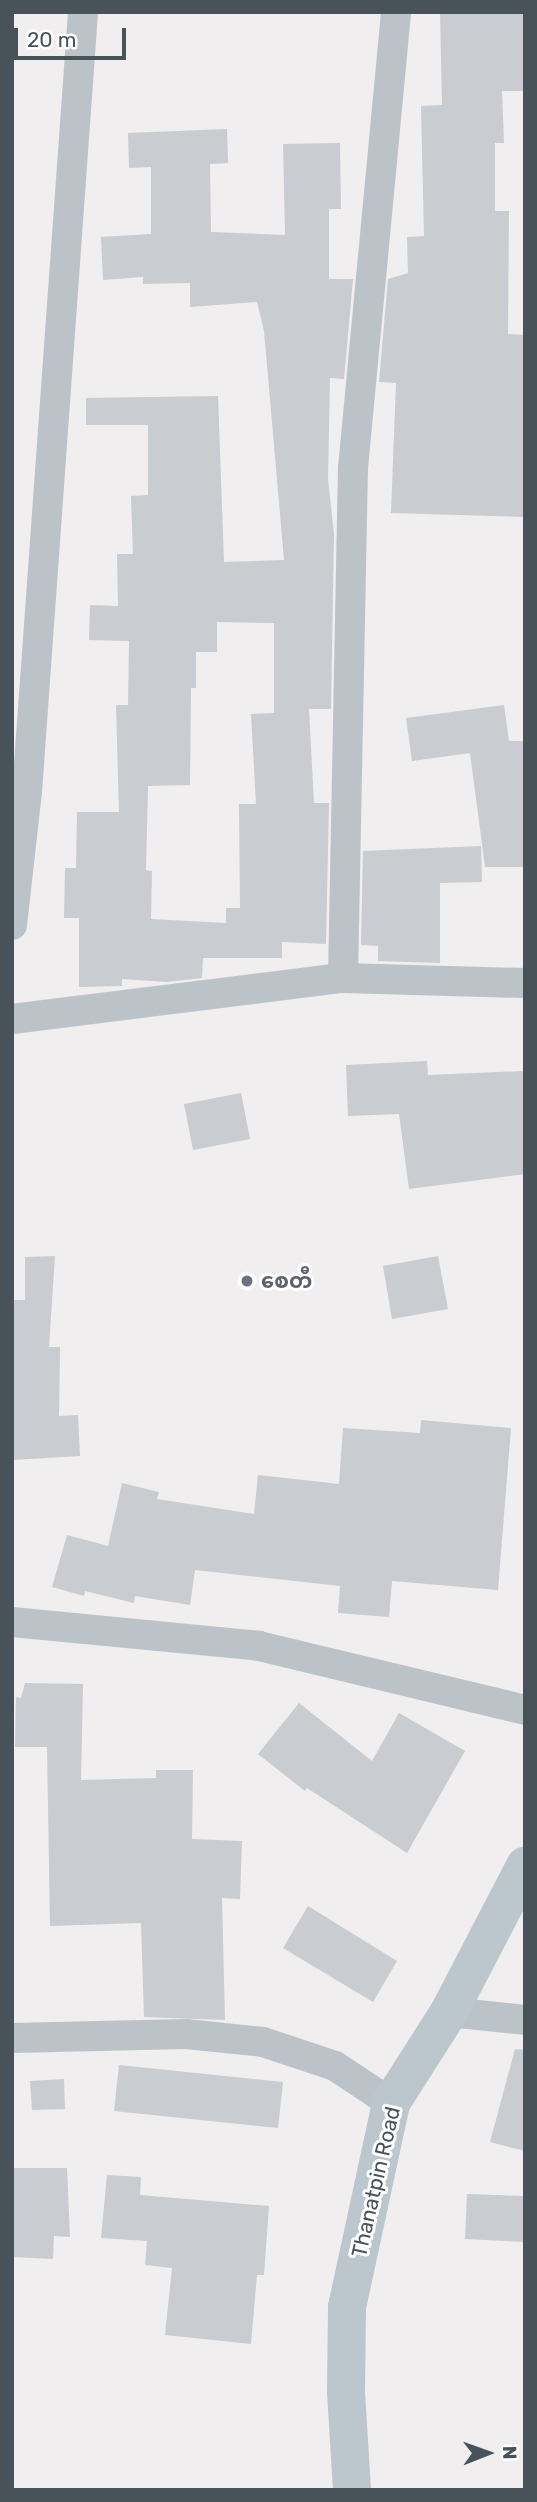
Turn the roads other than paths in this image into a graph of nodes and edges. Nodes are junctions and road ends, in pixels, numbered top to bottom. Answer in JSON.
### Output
{"nodes":[{"id":1,"x":83,"y":12,"type":"edge"},
{"id":2,"x":396,"y":12,"type":"edge"},
{"id":3,"x":12,"y":925,"type":"edge"},
{"id":4,"x":343,"y":978,"type":"junction"},
{"id":5,"x":525,"y":983,"type":"edge"},
{"id":6,"x":12,"y":1019,"type":"edge"},
{"id":7,"x":12,"y":1622,"type":"edge"},
{"id":8,"x":525,"y":1710,"type":"edge"},
{"id":9,"x":525,"y":1866,"type":"edge"},
{"id":10,"x":449,"y":2012,"type":"junction"},
{"id":11,"x":525,"y":2020,"type":"edge"},
{"id":12,"x":12,"y":2038,"type":"edge"},
{"id":13,"x":391,"y":2104,"type":"junction"},
{"id":14,"x":352,"y":2490,"type":"edge"}],
"edges":[{"from":1,"to":3,"type":"street"},
{"from":2,"to":4,"type":"street"},
{"from":4,"to":5,"type":"street"},
{"from":4,"to":6,"type":"street"},
{"from":7,"to":8,"type":"street"},
{"from":9,"to":10,"type":"main road","name":"Thanatpin Road"},
{"from":10,"to":11,"type":"street"},
{"from":10,"to":13,"type":"main road","name":"Thanatpin Road"},
{"from":12,"to":13,"type":"street"},
{"from":13,"to":14,"type":"main road","name":"Thanatpin Road"}]}
